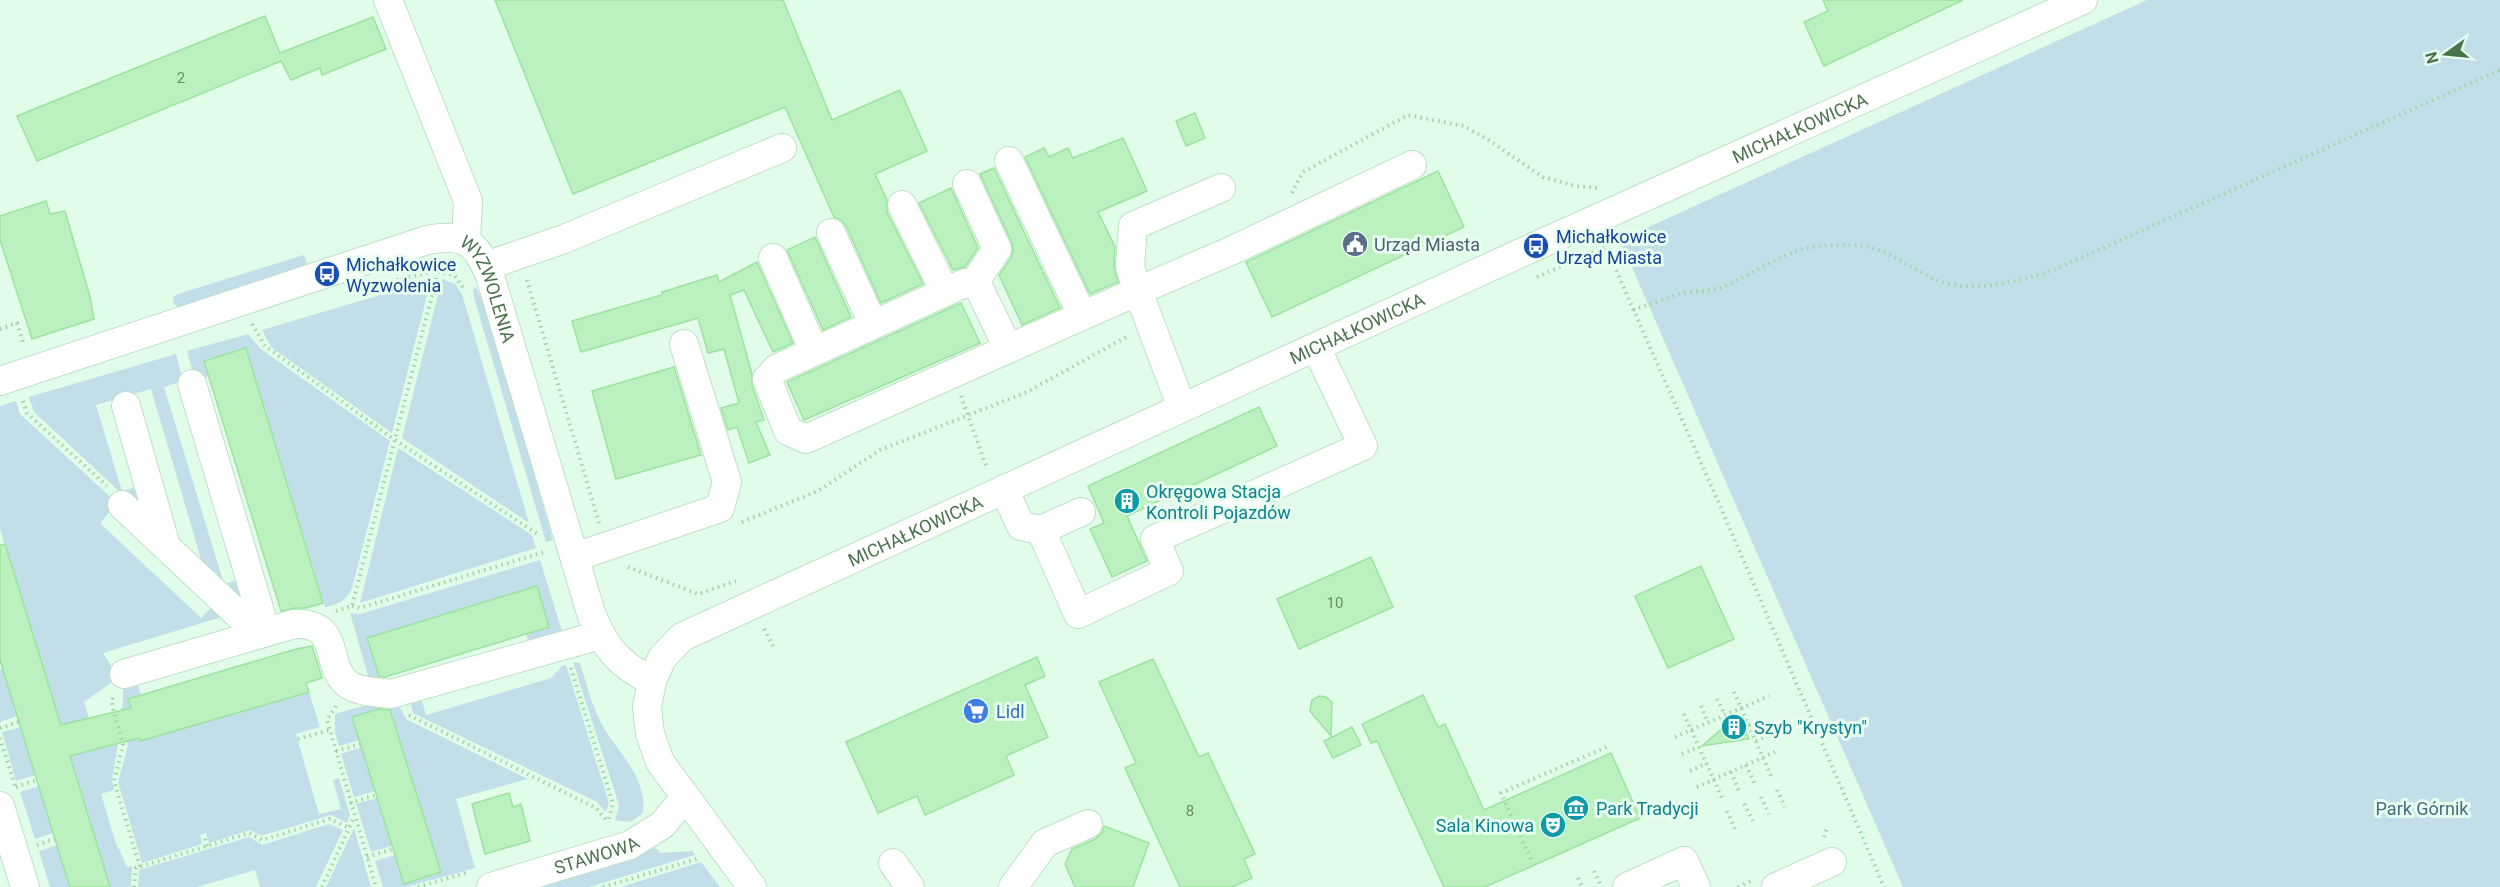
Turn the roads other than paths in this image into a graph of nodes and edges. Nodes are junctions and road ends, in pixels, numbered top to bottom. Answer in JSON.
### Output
{"nodes":[{"id":1,"x":388,"y":0,"type":"edge"},
{"id":2,"x":2082,"y":0,"type":"edge"},
{"id":3,"x":782,"y":148,"type":"dead end"},
{"id":4,"x":1009,"y":161,"type":"dead end"},
{"id":5,"x":1412,"y":165,"type":"dead end"},
{"id":6,"x":967,"y":184,"type":"dead end"},
{"id":7,"x":1221,"y":188,"type":"dead end"},
{"id":8,"x":902,"y":205,"type":"dead end"},
{"id":9,"x":831,"y":234,"type":"dead end"},
{"id":10,"x":465,"y":240,"type":"junction"},
{"id":11,"x":773,"y":258,"type":"dead end"},
{"id":12,"x":486,"y":266,"type":"junction"},
{"id":13,"x":973,"y":285,"type":"junction"},
{"id":14,"x":1138,"y":291,"type":"junction"},
{"id":15,"x":945,"y":292,"type":"junction"},
{"id":16,"x":1082,"y":315,"type":"junction"},
{"id":17,"x":873,"y":324,"type":"junction"},
{"id":18,"x":684,"y":344,"type":"dead end"},
{"id":19,"x":1316,"y":347,"type":"junction"},
{"id":20,"x":1008,"y":348,"type":"junction"},
{"id":21,"x":814,"y":351,"type":"junction"},
{"id":22,"x":192,"y":384,"type":"dead end"},
{"id":23,"x":10,"y":387,"type":"edge"},
{"id":24,"x":126,"y":406,"type":"dead end"},
{"id":25,"x":1182,"y":408,"type":"junction"},
{"id":26,"x":996,"y":479,"type":"junction"},
{"id":27,"x":122,"y":505,"type":"road end"},
{"id":28,"x":1081,"y":512,"type":"dead end"},
{"id":29,"x":1041,"y":530,"type":"junction"},
{"id":30,"x":166,"y":546,"type":"junction"},
{"id":31,"x":579,"y":568,"type":"junction"},
{"id":32,"x":263,"y":633,"type":"junction"},
{"id":33,"x":600,"y":636,"type":"junction"},
{"id":34,"x":124,"y":674,"type":"road end"},
{"id":35,"x":652,"y":681,"type":"junction"},
{"id":36,"x":684,"y":798,"type":"junction"},
{"id":37,"x":4,"y":805,"type":"edge"},
{"id":38,"x":1088,"y":824,"type":"dead end"},
{"id":39,"x":1832,"y":862,"type":"dead end"},
{"id":40,"x":893,"y":863,"type":"dead end"},
{"id":41,"x":25,"y":887,"type":"edge"},
{"id":42,"x":491,"y":887,"type":"edge"},
{"id":43,"x":752,"y":887,"type":"edge"},
{"id":44,"x":910,"y":887,"type":"edge"},
{"id":45,"x":1013,"y":887,"type":"edge"},
{"id":46,"x":1627,"y":887,"type":"edge"},
{"id":47,"x":1696,"y":887,"type":"edge"},
{"id":48,"x":1776,"y":887,"type":"edge"}],
"edges":[{"from":1,"to":10,"type":"street"},
{"from":2,"to":19,"type":"street","name":"MICHAŁKOWICKA"},
{"from":3,"to":12,"type":"street"},
{"from":4,"to":16,"type":"street"},
{"from":5,"to":14,"type":"street"},
{"from":6,"to":13,"type":"street"},
{"from":7,"to":14,"type":"street"},
{"from":8,"to":15,"type":"street"},
{"from":9,"to":17,"type":"street"},
{"from":10,"to":12,"type":"street","name":"WYZWOLENIA"},
{"from":10,"to":23,"type":"street","name":"WYZWOLENIA"},
{"from":11,"to":21,"type":"street"},
{"from":12,"to":31,"type":"street","name":"WYZWOLENIA"},
{"from":13,"to":15,"type":"street"},
{"from":13,"to":20,"type":"street"},
{"from":14,"to":16,"type":"street"},
{"from":14,"to":25,"type":"street"},
{"from":15,"to":17,"type":"street"},
{"from":16,"to":20,"type":"street"},
{"from":17,"to":21,"type":"street"},
{"from":18,"to":31,"type":"street"},
{"from":19,"to":25,"type":"street","name":"MICHAŁKOWICKA"},
{"from":19,"to":29,"type":"street"},
{"from":20,"to":21,"type":"street"},
{"from":22,"to":32,"type":"street"},
{"from":24,"to":30,"type":"street"},
{"from":25,"to":26,"type":"street","name":"MICHAŁKOWICKA"},
{"from":26,"to":29,"type":"street"},
{"from":26,"to":35,"type":"street","name":"MICHAŁKOWICKA"},
{"from":27,"to":30,"type":"street"},
{"from":28,"to":29,"type":"street"},
{"from":30,"to":32,"type":"street"},
{"from":31,"to":33,"type":"street","name":"WYZWOLENIA"},
{"from":32,"to":33,"type":"street"},
{"from":32,"to":34,"type":"street"},
{"from":33,"to":35,"type":"street","name":"WYZWOLENIA"},
{"from":35,"to":36,"type":"street","name":"MICHAŁKOWICKA"},
{"from":36,"to":42,"type":"street","name":"STAWOWA"},
{"from":36,"to":43,"type":"street","name":"MICHAŁKOWICKA"},
{"from":37,"to":41,"type":"street"},
{"from":38,"to":45,"type":"street"},
{"from":39,"to":48,"type":"street"},
{"from":40,"to":44,"type":"street"},
{"from":46,"to":47,"type":"street"}]}
